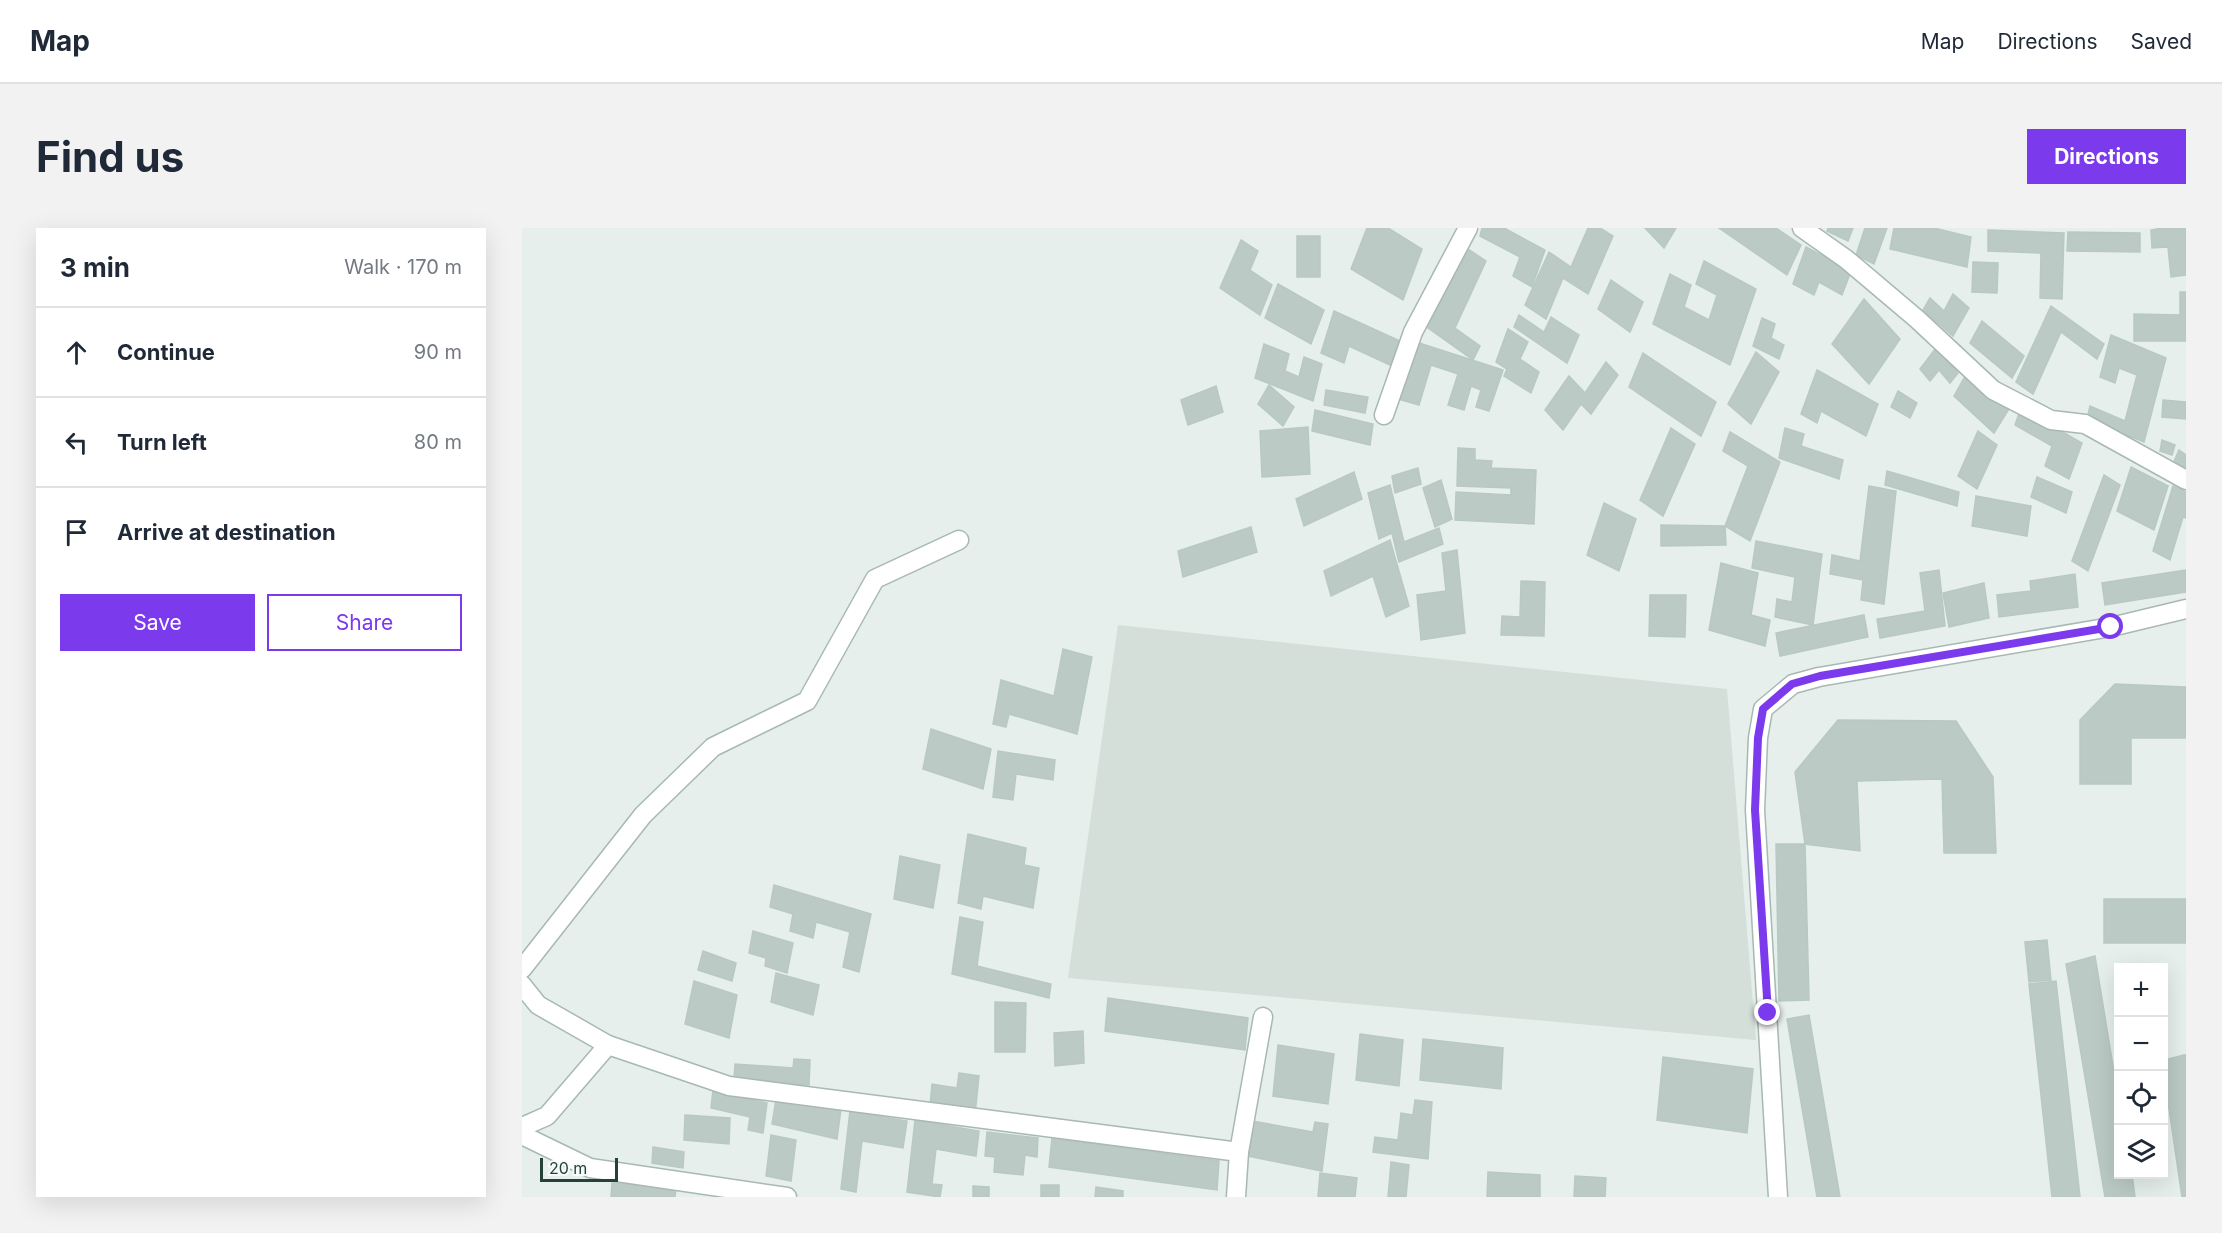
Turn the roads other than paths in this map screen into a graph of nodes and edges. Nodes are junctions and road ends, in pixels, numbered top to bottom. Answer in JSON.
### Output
{"nodes":[{"id":1,"x":1468,"y":228,"type":"edge"},
{"id":2,"x":1802,"y":228,"type":"edge"},
{"id":3,"x":1384,"y":415,"type":"dead end"},
{"id":4,"x":2186,"y":480,"type":"edge"},
{"id":5,"x":959,"y":540,"type":"dead end"},
{"id":6,"x":2186,"y":609,"type":"edge"},
{"id":7,"x":522,"y":969,"type":"edge"},
{"id":8,"x":522,"y":986,"type":"edge"},
{"id":9,"x":1263,"y":1017,"type":"dead end"},
{"id":10,"x":608,"y":1046,"type":"junction"},
{"id":11,"x":522,"y":1127,"type":"edge"},
{"id":12,"x":522,"y":1135,"type":"edge"},
{"id":13,"x":1239,"y":1152,"type":"junction"},
{"id":14,"x":787,"y":1197,"type":"edge"},
{"id":15,"x":1236,"y":1197,"type":"edge"},
{"id":16,"x":1778,"y":1197,"type":"edge"}],
"edges":[{"from":1,"to":3,"type":"street"},
{"from":2,"to":4,"type":"street"},
{"from":5,"to":7,"type":"street"},
{"from":6,"to":16,"type":"street"},
{"from":8,"to":10,"type":"street"},
{"from":9,"to":13,"type":"street"},
{"from":10,"to":11,"type":"street"},
{"from":10,"to":13,"type":"street"},
{"from":12,"to":14,"type":"street"},
{"from":13,"to":15,"type":"street"}]}
